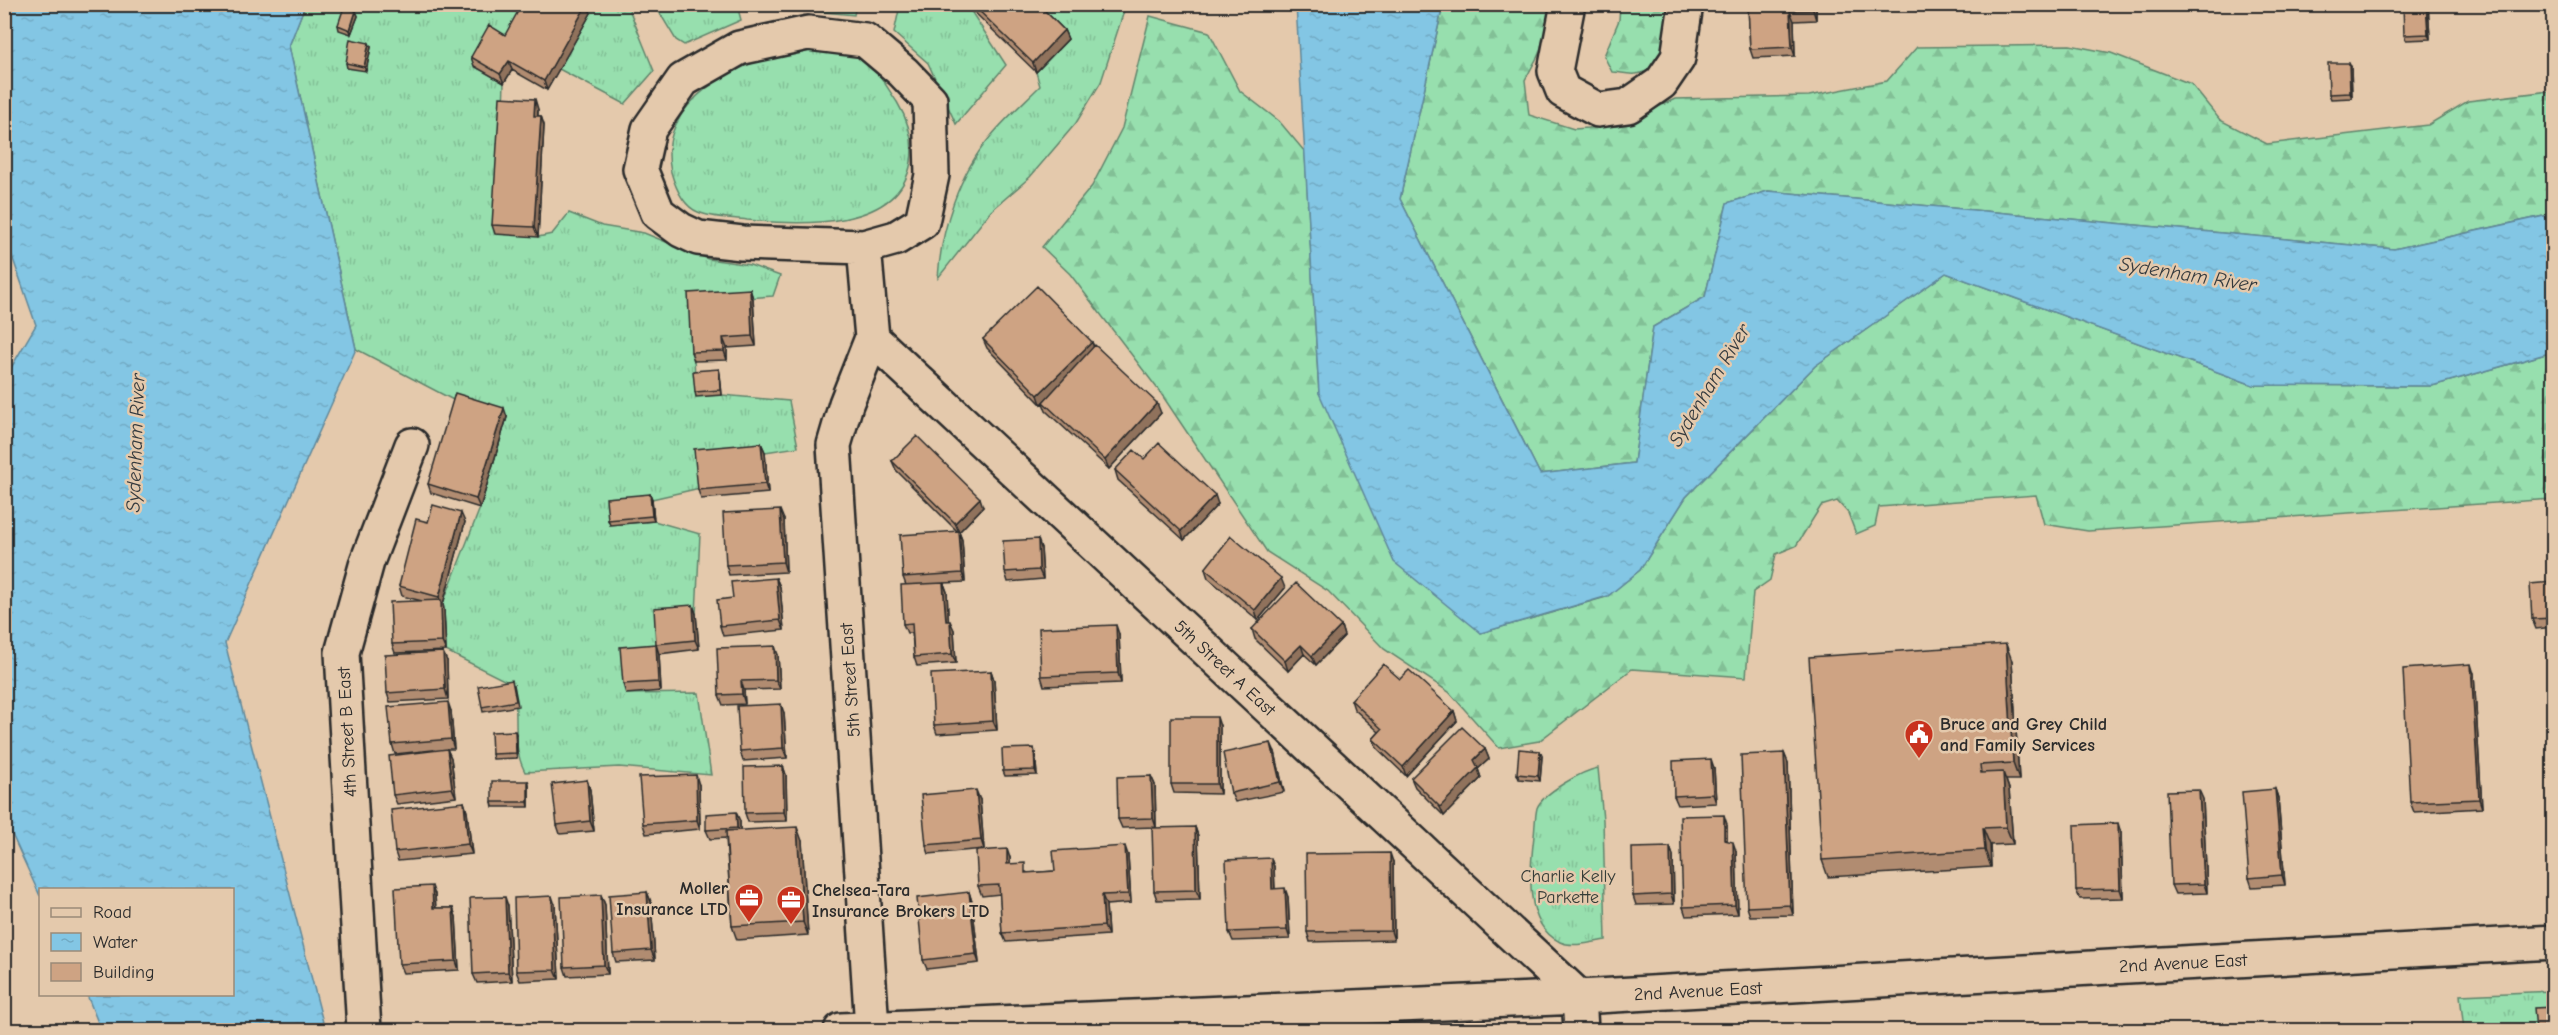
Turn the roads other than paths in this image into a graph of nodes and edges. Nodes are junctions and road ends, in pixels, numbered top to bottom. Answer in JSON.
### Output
{"nodes":[{"id":1,"x":1568,"y":4,"type":"edge"},
{"id":2,"x":1686,"y":4,"type":"edge"},
{"id":3,"x":864,"y":247,"type":"junction"},
{"id":4,"x":872,"y":338,"type":"junction"},
{"id":5,"x":412,"y":445,"type":"dead end"},
{"id":6,"x":2553,"y":942,"type":"edge"},
{"id":7,"x":1579,"y":997,"type":"junction"},
{"id":8,"x":857,"y":1029,"type":"edge"},
{"id":9,"x":364,"y":1030,"type":"edge"},
{"id":10,"x":1581,"y":1030,"type":"edge"}],
"edges":[{"from":1,"to":2,"type":"street"},
{"from":3,"to":3,"type":"street"},
{"from":3,"to":4,"type":"street"},
{"from":4,"to":7,"type":"street","name":"5th Street A East"},
{"from":4,"to":8,"type":"street","name":"5th Street East"},
{"from":5,"to":9,"type":"street","name":"4th Street B East"},
{"from":6,"to":7,"type":"street","name":"2nd Avenue East"},
{"from":7,"to":8,"type":"street","name":"2nd Avenue East"},
{"from":7,"to":10,"type":"street"}]}
